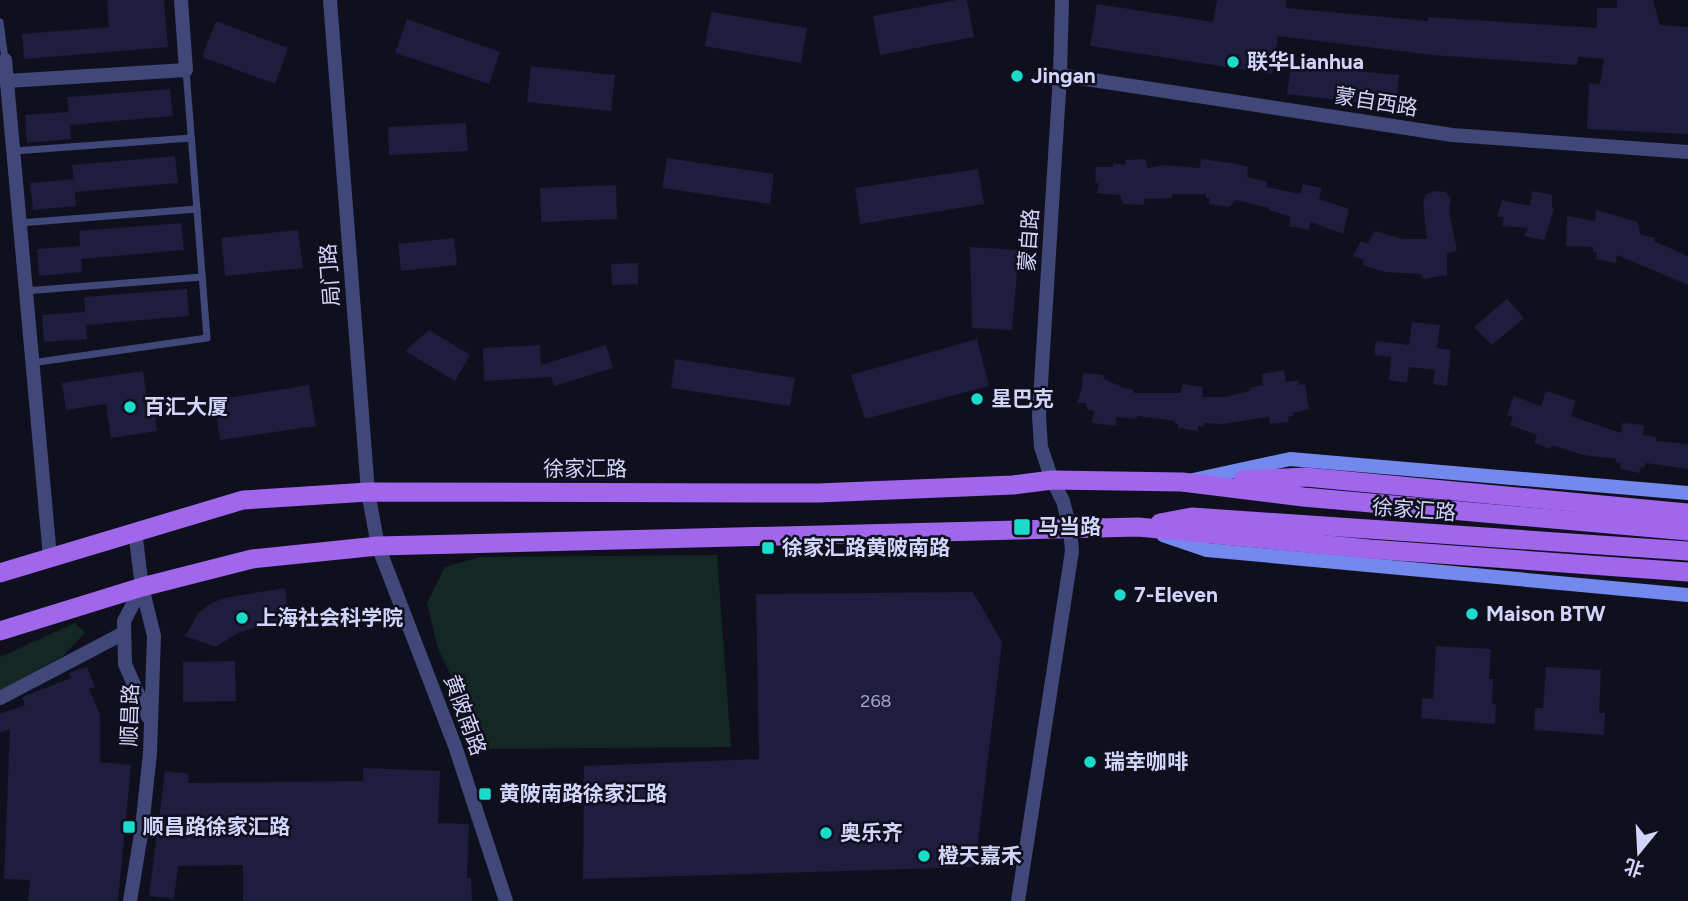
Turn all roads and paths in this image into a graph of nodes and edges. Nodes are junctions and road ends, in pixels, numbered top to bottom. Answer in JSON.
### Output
{"nodes":[{"id":1,"x":181,"y":0,"type":"edge"},
{"id":2,"x":330,"y":0,"type":"edge"},
{"id":3,"x":1062,"y":0,"type":"edge"},
{"id":4,"x":0,"y":22,"type":"edge"},
{"id":5,"x":3,"y":56,"type":"edge"},
{"id":6,"x":186,"y":70,"type":"junction"},
{"id":7,"x":1060,"y":75,"type":"junction"},
{"id":8,"x":6,"y":81,"type":"junction"},
{"id":9,"x":191,"y":138,"type":"junction"},
{"id":10,"x":13,"y":151,"type":"junction"},
{"id":11,"x":1688,"y":152,"type":"edge"},
{"id":12,"x":197,"y":209,"type":"junction"},
{"id":13,"x":19,"y":223,"type":"junction"},
{"id":14,"x":202,"y":277,"type":"junction"},
{"id":15,"x":25,"y":291,"type":"junction"},
{"id":16,"x":31,"y":363,"type":"junction"},
{"id":17,"x":1052,"y":480,"type":"junction"},
{"id":18,"x":1182,"y":482,"type":"junction"},
{"id":19,"x":368,"y":492,"type":"junction"},
{"id":20,"x":1688,"y":493,"type":"edge"},
{"id":21,"x":1688,"y":513,"type":"edge"},
{"id":22,"x":1138,"y":527,"type":"junction"},
{"id":23,"x":1070,"y":529,"type":"junction"},
{"id":24,"x":135,"y":531,"type":"junction"},
{"id":25,"x":1688,"y":531,"type":"edge"},
{"id":26,"x":378,"y":546,"type":"junction"},
{"id":27,"x":1688,"y":551,"type":"edge"},
{"id":28,"x":50,"y":557,"type":"junction"},
{"id":29,"x":1688,"y":572,"type":"edge"},
{"id":30,"x":0,"y":573,"type":"edge"},
{"id":31,"x":142,"y":587,"type":"junction"},
{"id":32,"x":1688,"y":594,"type":"edge"},
{"id":33,"x":0,"y":631,"type":"edge"},
{"id":34,"x":124,"y":633,"type":"junction"},
{"id":35,"x":0,"y":698,"type":"edge"},
{"id":36,"x":151,"y":722,"type":"junction"},
{"id":37,"x":130,"y":901,"type":"edge"},
{"id":38,"x":506,"y":901,"type":"edge"},
{"id":39,"x":1018,"y":901,"type":"edge"}],
"edges":[{"from":1,"to":6,"type":"street"},
{"from":2,"to":19,"type":"street","name":"局门路"},
{"from":3,"to":7,"type":"street","name":"蒙自路"},
{"from":4,"to":5,"type":"lane"},
{"from":5,"to":8,"type":"street"},
{"from":6,"to":8,"type":"street"},
{"from":6,"to":9,"type":"lane"},
{"from":7,"to":11,"type":"street","name":"蒙自西路"},
{"from":7,"to":17,"type":"street","name":"蒙自路"},
{"from":8,"to":10,"type":"street"},
{"from":9,"to":10,"type":"lane"},
{"from":9,"to":12,"type":"lane"},
{"from":10,"to":13,"type":"street"},
{"from":12,"to":13,"type":"lane"},
{"from":12,"to":14,"type":"lane"},
{"from":13,"to":15,"type":"street"},
{"from":14,"to":15,"type":"lane"},
{"from":14,"to":16,"type":"lane"},
{"from":15,"to":16,"type":"street"},
{"from":16,"to":28,"type":"street"},
{"from":17,"to":18,"type":"main road","name":"徐家汇路"},
{"from":17,"to":19,"type":"main road","name":"徐家汇路"},
{"from":17,"to":23,"type":"street"},
{"from":18,"to":20,"type":"main road","name":"徐家汇路"},
{"from":18,"to":21,"type":"main road"},
{"from":18,"to":25,"type":"main road","name":"徐家汇路"},
{"from":19,"to":24,"type":"main road","name":"徐家汇路"},
{"from":19,"to":26,"type":"street","name":"局门路"},
{"from":22,"to":23,"type":"main road","name":"徐家汇路"},
{"from":22,"to":27,"type":"main road","name":"徐家汇路"},
{"from":22,"to":29,"type":"main road","name":"徐家汇路"},
{"from":22,"to":32,"type":"main road"},
{"from":23,"to":26,"type":"main road","name":"徐家汇路"},
{"from":23,"to":39,"type":"street"},
{"from":24,"to":28,"type":"main road","name":"徐家汇路"},
{"from":24,"to":31,"type":"street","name":"顺昌路"},
{"from":26,"to":31,"type":"main road","name":"徐家汇路"},
{"from":26,"to":38,"type":"street","name":"黄陂南路"},
{"from":28,"to":30,"type":"main road","name":"徐家汇路"},
{"from":31,"to":33,"type":"main road","name":"徐家汇路"},
{"from":31,"to":34,"type":"street"},
{"from":31,"to":36,"type":"street","name":"顺昌路"},
{"from":34,"to":35,"type":"street"},
{"from":34,"to":36,"type":"street"},
{"from":36,"to":37,"type":"street","name":"顺昌路"}]}
